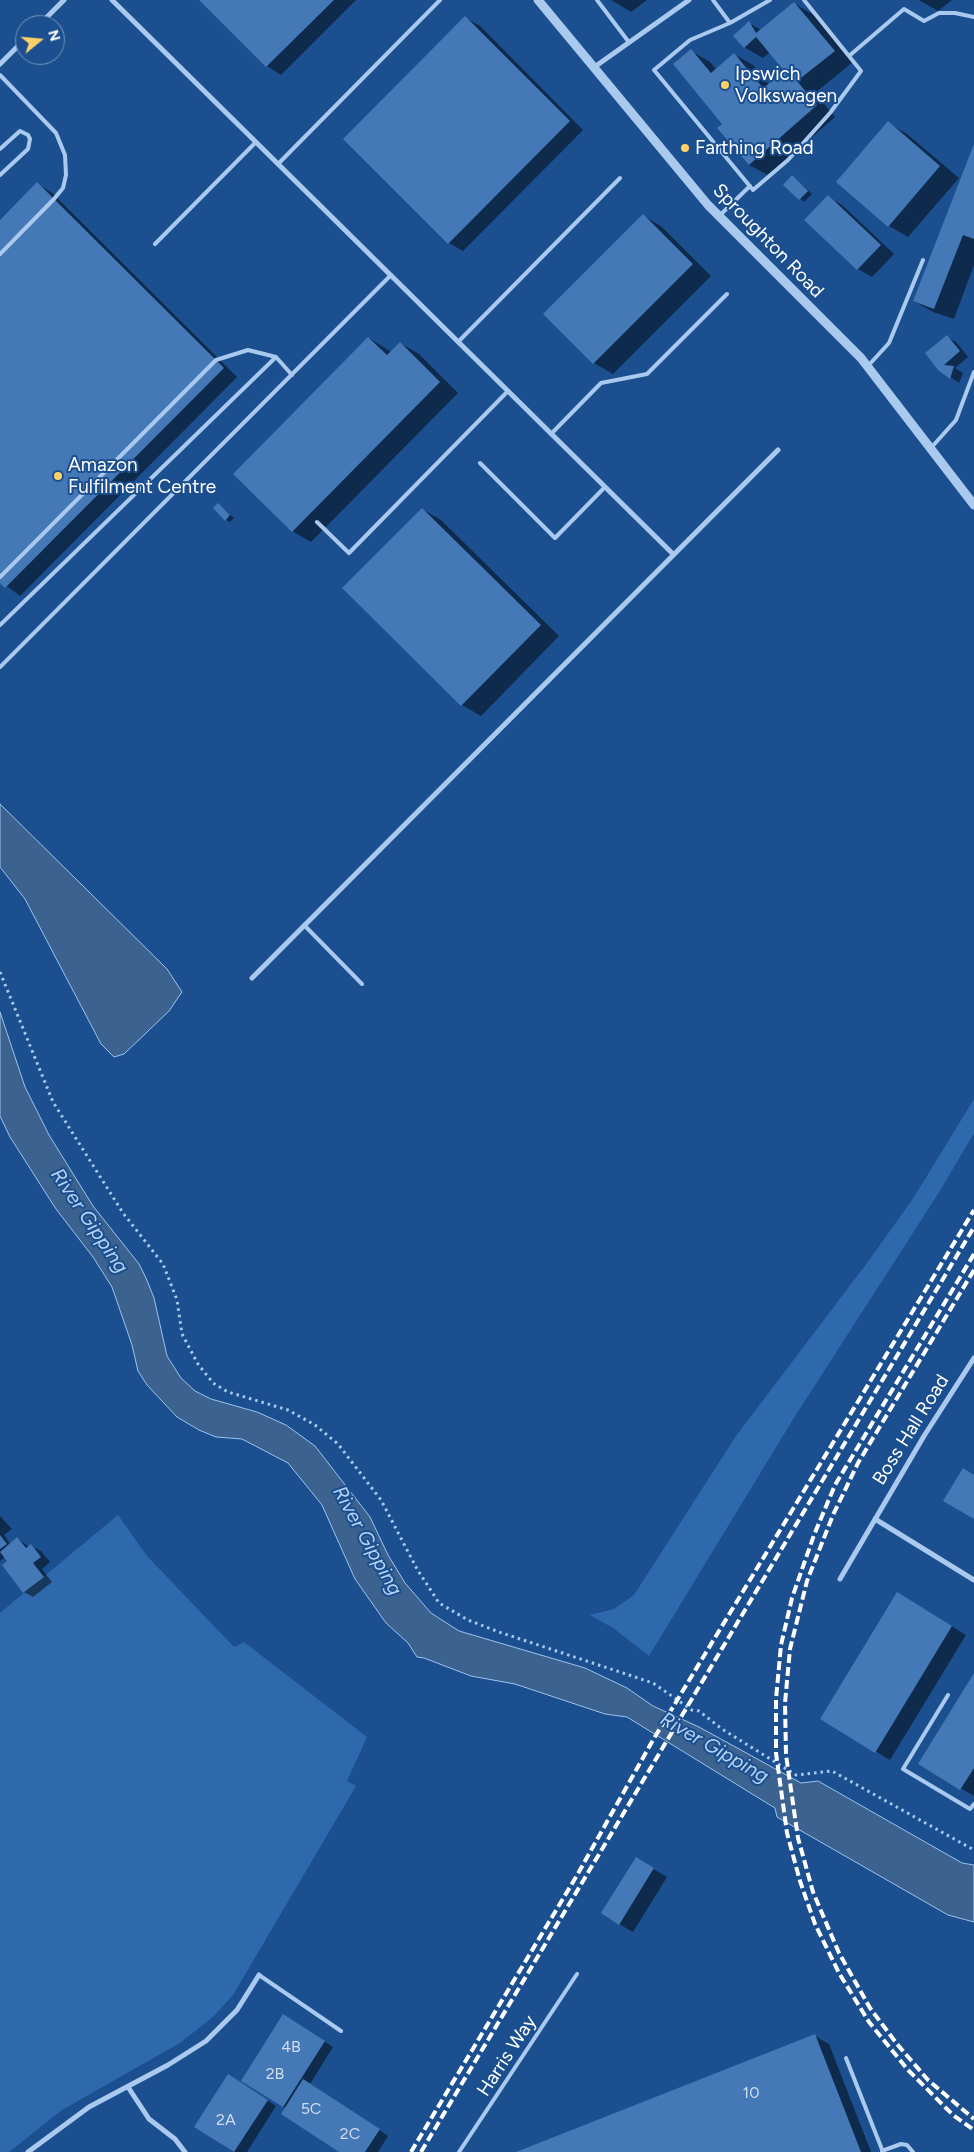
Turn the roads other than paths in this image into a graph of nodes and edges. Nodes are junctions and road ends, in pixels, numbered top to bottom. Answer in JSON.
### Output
{"nodes":[{"id":1,"x":64,"y":0,"type":"edge"},
{"id":2,"x":112,"y":0,"type":"edge"},
{"id":3,"x":440,"y":0,"type":"edge"},
{"id":4,"x":538,"y":0,"type":"edge"},
{"id":5,"x":598,"y":0,"type":"edge"},
{"id":6,"x":689,"y":0,"type":"edge"},
{"id":7,"x":713,"y":0,"type":"edge"},
{"id":8,"x":770,"y":0,"type":"edge"},
{"id":9,"x":804,"y":0,"type":"edge"},
{"id":10,"x":49,"y":15,"type":"edge"},
{"id":11,"x":974,"y":17,"type":"edge"},
{"id":12,"x":730,"y":24,"type":"junction"},
{"id":13,"x":628,"y":41,"type":"junction"},
{"id":14,"x":15,"y":49,"type":"edge"},
{"id":15,"x":849,"y":56,"type":"junction"},
{"id":16,"x":0,"y":64,"type":"edge"},
{"id":17,"x":593,"y":69,"type":"junction"},
{"id":18,"x":0,"y":75,"type":"edge"},
{"id":19,"x":256,"y":142,"type":"junction"},
{"id":20,"x":0,"y":149,"type":"edge"},
{"id":21,"x":278,"y":164,"type":"junction"},
{"id":22,"x":0,"y":175,"type":"edge"},
{"id":23,"x":620,"y":178,"type":"dead end"},
{"id":24,"x":750,"y":186,"type":"junction"},
{"id":25,"x":719,"y":216,"type":"junction"},
{"id":26,"x":155,"y":244,"type":"dead end"},
{"id":27,"x":0,"y":254,"type":"edge"},
{"id":28,"x":923,"y":260,"type":"dead end"},
{"id":29,"x":391,"y":276,"type":"junction"},
{"id":30,"x":727,"y":294,"type":"dead end"},
{"id":31,"x":458,"y":342,"type":"junction"},
{"id":32,"x":276,"y":357,"type":"junction"},
{"id":33,"x":867,"y":366,"type":"junction"},
{"id":34,"x":974,"y":372,"type":"edge"},
{"id":35,"x":292,"y":375,"type":"junction"},
{"id":36,"x":508,"y":391,"type":"junction"},
{"id":37,"x":551,"y":434,"type":"junction"},
{"id":38,"x":930,"y":449,"type":"junction"},
{"id":39,"x":778,"y":450,"type":"dead end"},
{"id":40,"x":480,"y":463,"type":"dead end"},
{"id":41,"x":605,"y":487,"type":"junction"},
{"id":42,"x":974,"y":505,"type":"edge"},
{"id":43,"x":317,"y":522,"type":"dead end"},
{"id":44,"x":673,"y":554,"type":"junction"},
{"id":45,"x":0,"y":577,"type":"edge"},
{"id":46,"x":0,"y":625,"type":"edge"},
{"id":47,"x":0,"y":667,"type":"edge"},
{"id":48,"x":304,"y":925,"type":"junction"},
{"id":49,"x":252,"y":978,"type":"dead end"},
{"id":50,"x":362,"y":984,"type":"dead end"},
{"id":51,"x":974,"y":1358,"type":"edge"},
{"id":52,"x":875,"y":1519,"type":"junction"},
{"id":53,"x":840,"y":1579,"type":"dead end"},
{"id":54,"x":974,"y":1580,"type":"edge"},
{"id":55,"x":948,"y":1695,"type":"dead end"},
{"id":56,"x":974,"y":1804,"type":"edge"},
{"id":57,"x":577,"y":1974,"type":"dead end"},
{"id":58,"x":259,"y":1975,"type":"joint"},
{"id":59,"x":341,"y":2031,"type":"dead end"},
{"id":60,"x":846,"y":2058,"type":"dead end"},
{"id":61,"x":128,"y":2087,"type":"junction"},
{"id":62,"x":883,"y":2151,"type":"edge"},
{"id":63,"x":28,"y":2152,"type":"edge"},
{"id":64,"x":185,"y":2152,"type":"edge"},
{"id":65,"x":460,"y":2152,"type":"edge"},
{"id":66,"x":913,"y":2152,"type":"edge"}],
"edges":[{"from":1,"to":10,"type":"street"},
{"from":2,"to":19,"type":"street"},
{"from":3,"to":21,"type":"lane"},
{"from":4,"to":17,"type":"street","name":"Sproughton Road"},
{"from":5,"to":13,"type":"lane"},
{"from":6,"to":13,"type":"street"},
{"from":7,"to":12,"type":"lane"},
{"from":8,"to":12,"type":"lane"},
{"from":9,"to":15,"type":"lane"},
{"from":11,"to":15,"type":"lane"},
{"from":12,"to":24,"type":"lane"},
{"from":13,"to":17,"type":"street"},
{"from":14,"to":16,"type":"street"},
{"from":15,"to":24,"type":"lane"},
{"from":17,"to":25,"type":"street","name":"Sproughton Road"},
{"from":18,"to":27,"type":"lane"},
{"from":19,"to":21,"type":"street"},
{"from":19,"to":26,"type":"lane"},
{"from":20,"to":22,"type":"lane"},
{"from":21,"to":29,"type":"street"},
{"from":23,"to":31,"type":"lane"},
{"from":24,"to":25,"type":"lane"},
{"from":25,"to":33,"type":"street","name":"Sproughton Road"},
{"from":28,"to":33,"type":"lane"},
{"from":29,"to":31,"type":"street"},
{"from":29,"to":35,"type":"lane"},
{"from":30,"to":37,"type":"lane"},
{"from":31,"to":36,"type":"street"},
{"from":32,"to":35,"type":"lane"},
{"from":32,"to":45,"type":"lane"},
{"from":32,"to":46,"type":"lane"},
{"from":33,"to":38,"type":"street","name":"Sproughton Road"},
{"from":34,"to":38,"type":"lane"},
{"from":35,"to":47,"type":"lane"},
{"from":36,"to":37,"type":"street"},
{"from":36,"to":43,"type":"lane"},
{"from":37,"to":41,"type":"street"},
{"from":38,"to":42,"type":"street","name":"Sproughton Road"},
{"from":39,"to":44,"type":"street"},
{"from":40,"to":41,"type":"lane"},
{"from":41,"to":44,"type":"street"},
{"from":44,"to":48,"type":"street"},
{"from":48,"to":49,"type":"street"},
{"from":48,"to":50,"type":"lane"},
{"from":51,"to":52,"type":"street","name":"Boss Hall Road"},
{"from":52,"to":53,"type":"street","name":"Boss Hall Road"},
{"from":52,"to":54,"type":"street"},
{"from":55,"to":56,"type":"lane"},
{"from":57,"to":65,"type":"lane","name":"Harris Way"},
{"from":58,"to":59,"type":"lane"},
{"from":58,"to":61,"type":"street"},
{"from":60,"to":62,"type":"lane"},
{"from":61,"to":63,"type":"street"},
{"from":61,"to":64,"type":"street"},
{"from":62,"to":66,"type":"lane"}]}
